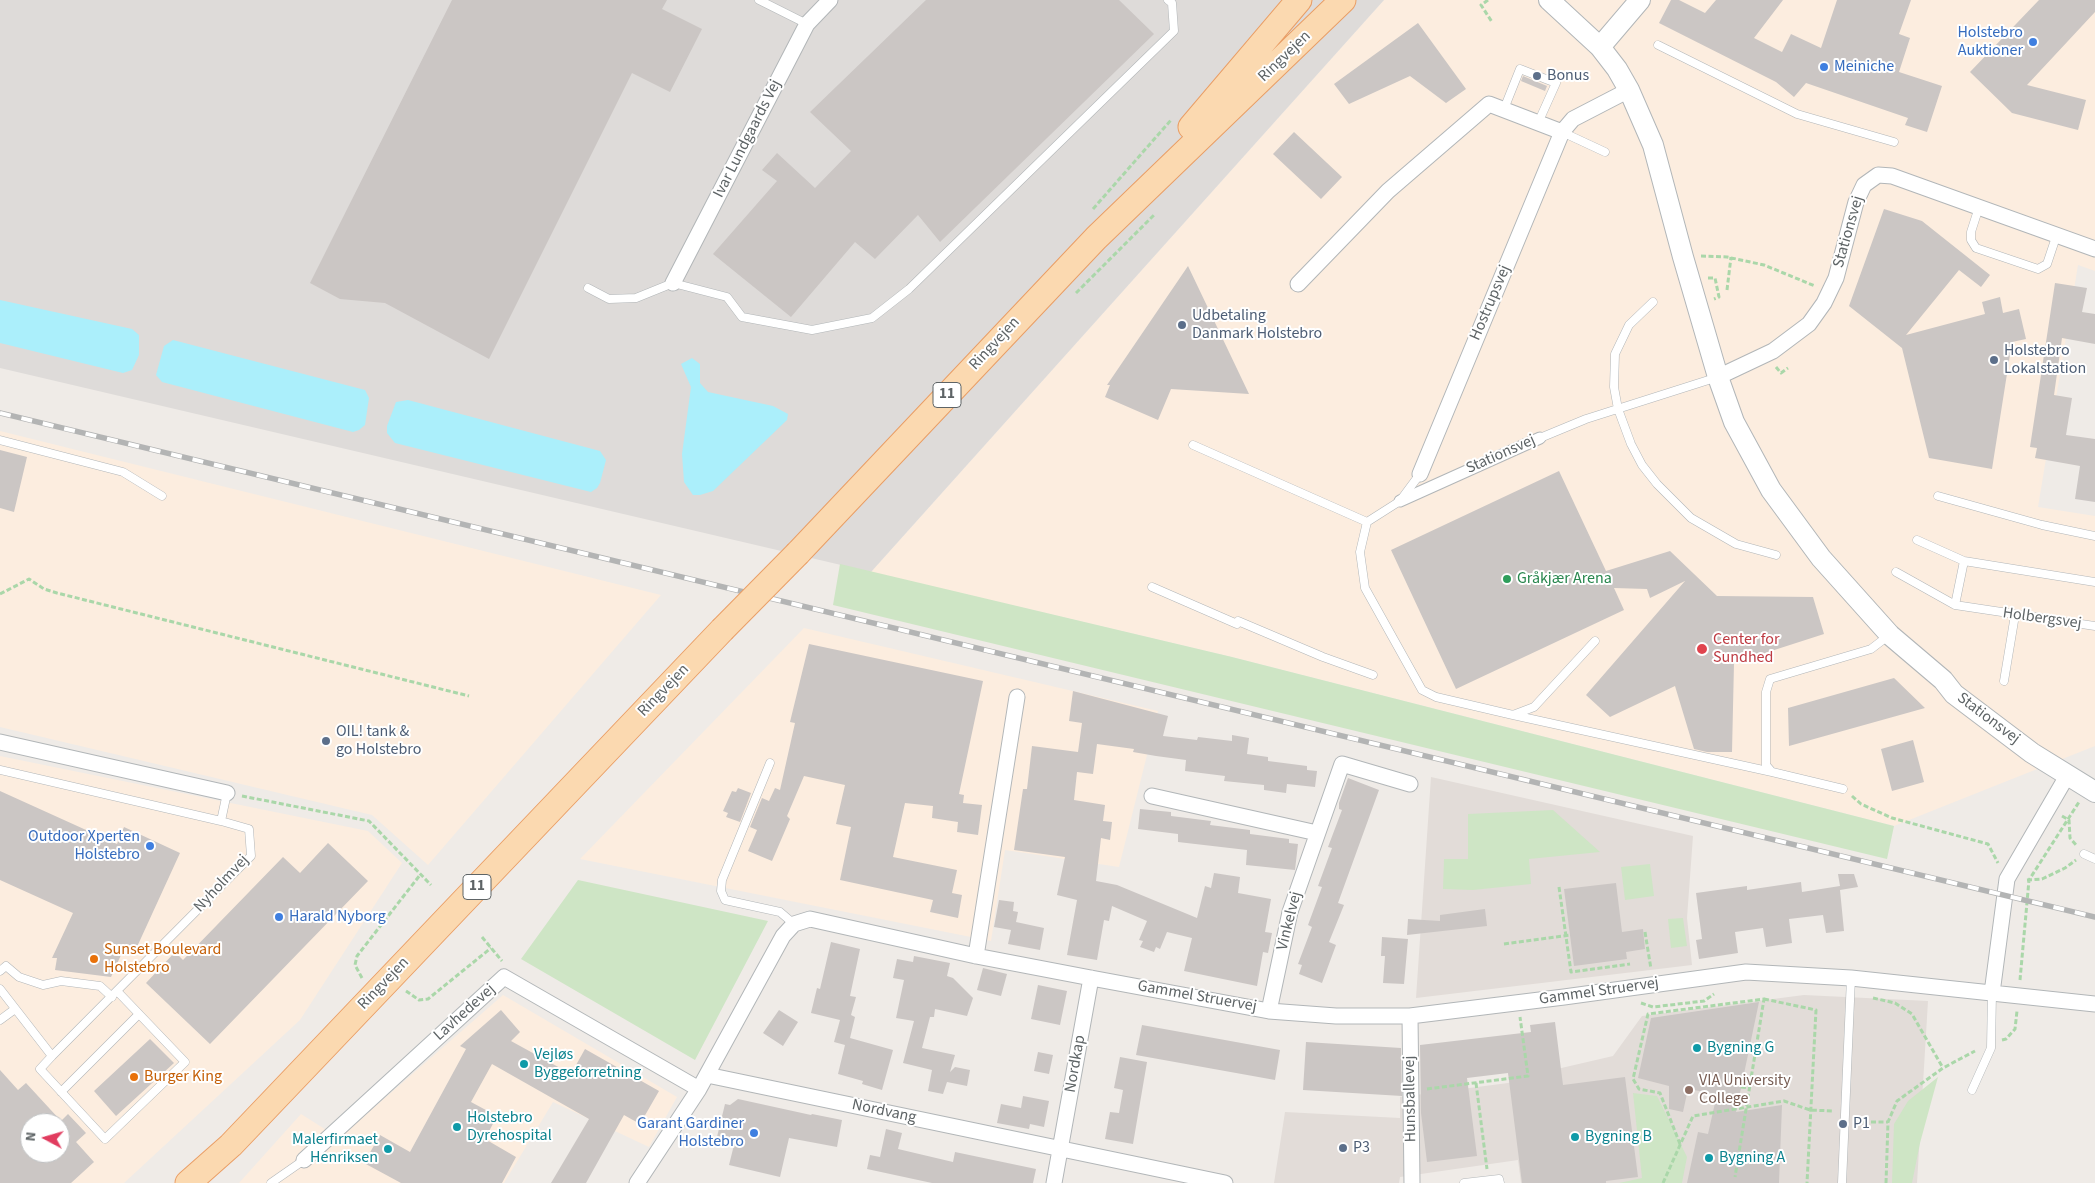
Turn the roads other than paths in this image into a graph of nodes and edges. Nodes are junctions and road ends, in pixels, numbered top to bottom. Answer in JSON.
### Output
{"nodes":[{"id":1,"x":759,"y":0,"type":"edge"},
{"id":2,"x":830,"y":0,"type":"edge"},
{"id":3,"x":1168,"y":0,"type":"edge"},
{"id":4,"x":1300,"y":0,"type":"edge"},
{"id":5,"x":1344,"y":0,"type":"edge"},
{"id":6,"x":1549,"y":0,"type":"edge"},
{"id":7,"x":1640,"y":0,"type":"edge"},
{"id":8,"x":807,"y":24,"type":"junction"},
{"id":9,"x":1658,"y":45,"type":"dead end"},
{"id":10,"x":1600,"y":47,"type":"junction"},
{"id":11,"x":1629,"y":90,"type":"junction"},
{"id":12,"x":1504,"y":110,"type":"junction"},
{"id":13,"x":1538,"y":123,"type":"junction"},
{"id":14,"x":1562,"y":132,"type":"junction"},
{"id":15,"x":1894,"y":142,"type":"dead end"},
{"id":16,"x":1605,"y":152,"type":"dead end"},
{"id":17,"x":1979,"y":207,"type":"junction"},
{"id":18,"x":2057,"y":234,"type":"junction"},
{"id":19,"x":1096,"y":238,"type":"junction"},
{"id":20,"x":2095,"y":248,"type":"edge"},
{"id":21,"x":674,"y":283,"type":"junction"},
{"id":22,"x":1298,"y":284,"type":"dead end"},
{"id":23,"x":588,"y":288,"type":"dead end"},
{"id":24,"x":1654,"y":302,"type":"dead end"},
{"id":25,"x":1718,"y":377,"type":"junction"},
{"id":26,"x":1618,"y":409,"type":"junction"},
{"id":27,"x":1540,"y":438,"type":"joint"},
{"id":28,"x":0,"y":440,"type":"edge"},
{"id":29,"x":1193,"y":445,"type":"dead end"},
{"id":30,"x":1420,"y":474,"type":"joint"},
{"id":31,"x":162,"y":496,"type":"dead end"},
{"id":32,"x":1938,"y":496,"type":"dead end"},
{"id":33,"x":1400,"y":501,"type":"junction"},
{"id":34,"x":1367,"y":522,"type":"junction"},
{"id":35,"x":2095,"y":536,"type":"edge"},
{"id":36,"x":1917,"y":540,"type":"dead end"},
{"id":37,"x":1776,"y":555,"type":"dead end"},
{"id":38,"x":1964,"y":561,"type":"junction"},
{"id":39,"x":1896,"y":572,"type":"dead end"},
{"id":40,"x":2095,"y":582,"type":"edge"},
{"id":41,"x":1152,"y":587,"type":"dead end"},
{"id":42,"x":1955,"y":605,"type":"junction"},
{"id":43,"x":2015,"y":615,"type":"junction"},
{"id":44,"x":2095,"y":626,"type":"edge"},
{"id":45,"x":1890,"y":635,"type":"junction"},
{"id":46,"x":1595,"y":640,"type":"dead end"},
{"id":47,"x":1373,"y":675,"type":"dead end"},
{"id":48,"x":2004,"y":681,"type":"dead end"},
{"id":49,"x":1017,"y":697,"type":"dead end"},
{"id":50,"x":1514,"y":715,"type":"junction"},
{"id":51,"x":0,"y":742,"type":"edge"},
{"id":52,"x":770,"y":763,"type":"dead end"},
{"id":53,"x":0,"y":770,"type":"edge"},
{"id":54,"x":1772,"y":772,"type":"junction"},
{"id":55,"x":2067,"y":776,"type":"junction"},
{"id":56,"x":1410,"y":784,"type":"dead end"},
{"id":57,"x":1843,"y":789,"type":"road end"},
{"id":58,"x":2095,"y":792,"type":"edge"},
{"id":59,"x":226,"y":793,"type":"joint"},
{"id":60,"x":1152,"y":796,"type":"dead end"},
{"id":61,"x":221,"y":821,"type":"junction"},
{"id":62,"x":1317,"y":833,"type":"junction"},
{"id":63,"x":2084,"y":854,"type":"road end"},
{"id":64,"x":2095,"y":859,"type":"edge"},
{"id":65,"x":794,"y":924,"type":"junction"},
{"id":66,"x":976,"y":956,"type":"junction"},
{"id":67,"x":0,"y":971,"type":"edge"},
{"id":68,"x":1091,"y":978,"type":"junction"},
{"id":69,"x":1851,"y":978,"type":"junction"},
{"id":70,"x":0,"y":989,"type":"edge"},
{"id":71,"x":1992,"y":993,"type":"junction"},
{"id":72,"x":114,"y":994,"type":"junction"},
{"id":73,"x":2095,"y":1004,"type":"edge"},
{"id":74,"x":15,"y":1010,"type":"junction"},
{"id":75,"x":1270,"y":1010,"type":"junction"},
{"id":76,"x":139,"y":1014,"type":"junction"},
{"id":77,"x":1410,"y":1016,"type":"junction"},
{"id":78,"x":0,"y":1020,"type":"edge"},
{"id":79,"x":52,"y":1056,"type":"junction"},
{"id":80,"x":707,"y":1075,"type":"junction"},
{"id":81,"x":699,"y":1089,"type":"junction"},
{"id":82,"x":1972,"y":1090,"type":"dead end"},
{"id":83,"x":61,"y":1092,"type":"junction"},
{"id":84,"x":231,"y":1145,"type":"junction"},
{"id":85,"x":1060,"y":1149,"type":"junction"},
{"id":86,"x":304,"y":1160,"type":"joint"},
{"id":87,"x":188,"y":1183,"type":"edge"},
{"id":88,"x":203,"y":1183,"type":"edge"},
{"id":89,"x":270,"y":1183,"type":"edge"},
{"id":90,"x":637,"y":1183,"type":"edge"},
{"id":91,"x":1054,"y":1183,"type":"edge"},
{"id":92,"x":1225,"y":1183,"type":"edge"},
{"id":93,"x":1412,"y":1183,"type":"edge"},
{"id":94,"x":1464,"y":1183,"type":"edge"},
{"id":95,"x":1500,"y":1183,"type":"edge"},
{"id":96,"x":1842,"y":1183,"type":"edge"}],
"edges":[{"from":1,"to":8,"type":"lane"},
{"from":2,"to":8,"type":"street","name":"Ivar Lundgaards Vej"},
{"from":3,"to":21,"type":"lane"},
{"from":4,"to":19,"type":"main road","name":"Ringvejen","number":"11"},
{"from":5,"to":19,"type":"main road","name":"Ringvejen","number":"11"},
{"from":6,"to":10,"type":"street","name":"Stationsvej"},
{"from":7,"to":10,"type":"street"},
{"from":8,"to":21,"type":"street","name":"Ivar Lundgaards Vej"},
{"from":9,"to":15,"type":"lane"},
{"from":10,"to":11,"type":"street","name":"Stationsvej"},
{"from":11,"to":14,"type":"street","name":"Hostrupsvej"},
{"from":11,"to":25,"type":"street","name":"Stationsvej"},
{"from":12,"to":13,"type":"street"},
{"from":12,"to":13,"type":"lane"},
{"from":12,"to":22,"type":"street"},
{"from":13,"to":14,"type":"street"},
{"from":14,"to":16,"type":"lane"},
{"from":14,"to":30,"type":"street","name":"Hostrupsvej"},
{"from":17,"to":18,"type":"street","name":"Stationsvej"},
{"from":17,"to":18,"type":"lane"},
{"from":17,"to":25,"type":"street","name":"Stationsvej"},
{"from":18,"to":20,"type":"street","name":"Stationsvej"},
{"from":19,"to":84,"type":"main road","name":"Ringvejen","number":"11","bridge":true},
{"from":21,"to":23,"type":"lane"},
{"from":24,"to":26,"type":"lane"},
{"from":25,"to":26,"type":"lane","name":"Stationsvej"},
{"from":25,"to":45,"type":"street","name":"Stationsvej"},
{"from":26,"to":27,"type":"lane","name":"Stationsvej"},
{"from":26,"to":37,"type":"lane"},
{"from":27,"to":33,"type":"street","name":"Stationsvej"},
{"from":28,"to":31,"type":"lane"},
{"from":29,"to":34,"type":"lane"},
{"from":30,"to":33,"type":"lane"},
{"from":32,"to":35,"type":"lane"},
{"from":33,"to":34,"type":"lane"},
{"from":34,"to":50,"type":"lane"},
{"from":36,"to":38,"type":"lane"},
{"from":38,"to":40,"type":"lane"},
{"from":38,"to":42,"type":"lane"},
{"from":39,"to":42,"type":"lane","name":"Holbergsvej"},
{"from":41,"to":47,"type":"lane"},
{"from":42,"to":43,"type":"lane","name":"Holbergsvej"},
{"from":43,"to":44,"type":"lane","name":"Holbergsvej"},
{"from":43,"to":48,"type":"lane"},
{"from":45,"to":54,"type":"lane"},
{"from":45,"to":55,"type":"street","name":"Stationsvej"},
{"from":46,"to":50,"type":"lane"},
{"from":49,"to":66,"type":"street"},
{"from":50,"to":54,"type":"lane"},
{"from":51,"to":59,"type":"street"},
{"from":52,"to":65,"type":"lane"},
{"from":53,"to":61,"type":"lane"},
{"from":54,"to":57,"type":"lane"},
{"from":55,"to":58,"type":"street","name":"Stationsvej"},
{"from":55,"to":71,"type":"street"},
{"from":56,"to":62,"type":"street","name":"Vinkelvej"},
{"from":59,"to":61,"type":"lane"},
{"from":60,"to":62,"type":"street"},
{"from":61,"to":72,"type":"lane","name":"Nyholmvej"},
{"from":62,"to":75,"type":"street","name":"Vinkelvej"},
{"from":63,"to":64,"type":"lane"},
{"from":65,"to":66,"type":"street","name":"Gammel Struervej"},
{"from":65,"to":80,"type":"street"},
{"from":66,"to":68,"type":"street","name":"Gammel Struervej"},
{"from":67,"to":72,"type":"lane"},
{"from":68,"to":75,"type":"street","name":"Gammel Struervej"},
{"from":68,"to":85,"type":"street","name":"Nordkap"},
{"from":69,"to":71,"type":"street","name":"Gammel Struervej"},
{"from":69,"to":77,"type":"street","name":"Gammel Struervej"},
{"from":69,"to":96,"type":"lane"},
{"from":70,"to":74,"type":"lane"},
{"from":71,"to":73,"type":"street","name":"Gammel Struervej"},
{"from":71,"to":82,"type":"lane"},
{"from":72,"to":76,"type":"lane"},
{"from":72,"to":79,"type":"lane","name":"Nyholmvej"},
{"from":74,"to":78,"type":"lane"},
{"from":74,"to":79,"type":"lane"},
{"from":75,"to":77,"type":"street","name":"Gammel Struervej"},
{"from":76,"to":83,"type":"lane"},
{"from":76,"to":83,"type":"lane"},
{"from":77,"to":93,"type":"street","name":"Hunsballevej"},
{"from":79,"to":83,"type":"lane","name":"Nyholmvej"},
{"from":80,"to":81,"type":"street"},
{"from":80,"to":85,"type":"street","name":"Nordvang"},
{"from":81,"to":86,"type":"street","name":"Lavhedevej"},
{"from":81,"to":90,"type":"street"},
{"from":84,"to":87,"type":"main road","name":"Ringvejen","number":"11"},
{"from":84,"to":88,"type":"main road","name":"Ringvejen","number":"11"},
{"from":85,"to":91,"type":"street","name":"Nordkap"},
{"from":85,"to":92,"type":"street"},
{"from":86,"to":89,"type":"lane"},
{"from":94,"to":95,"type":"lane"}]}
